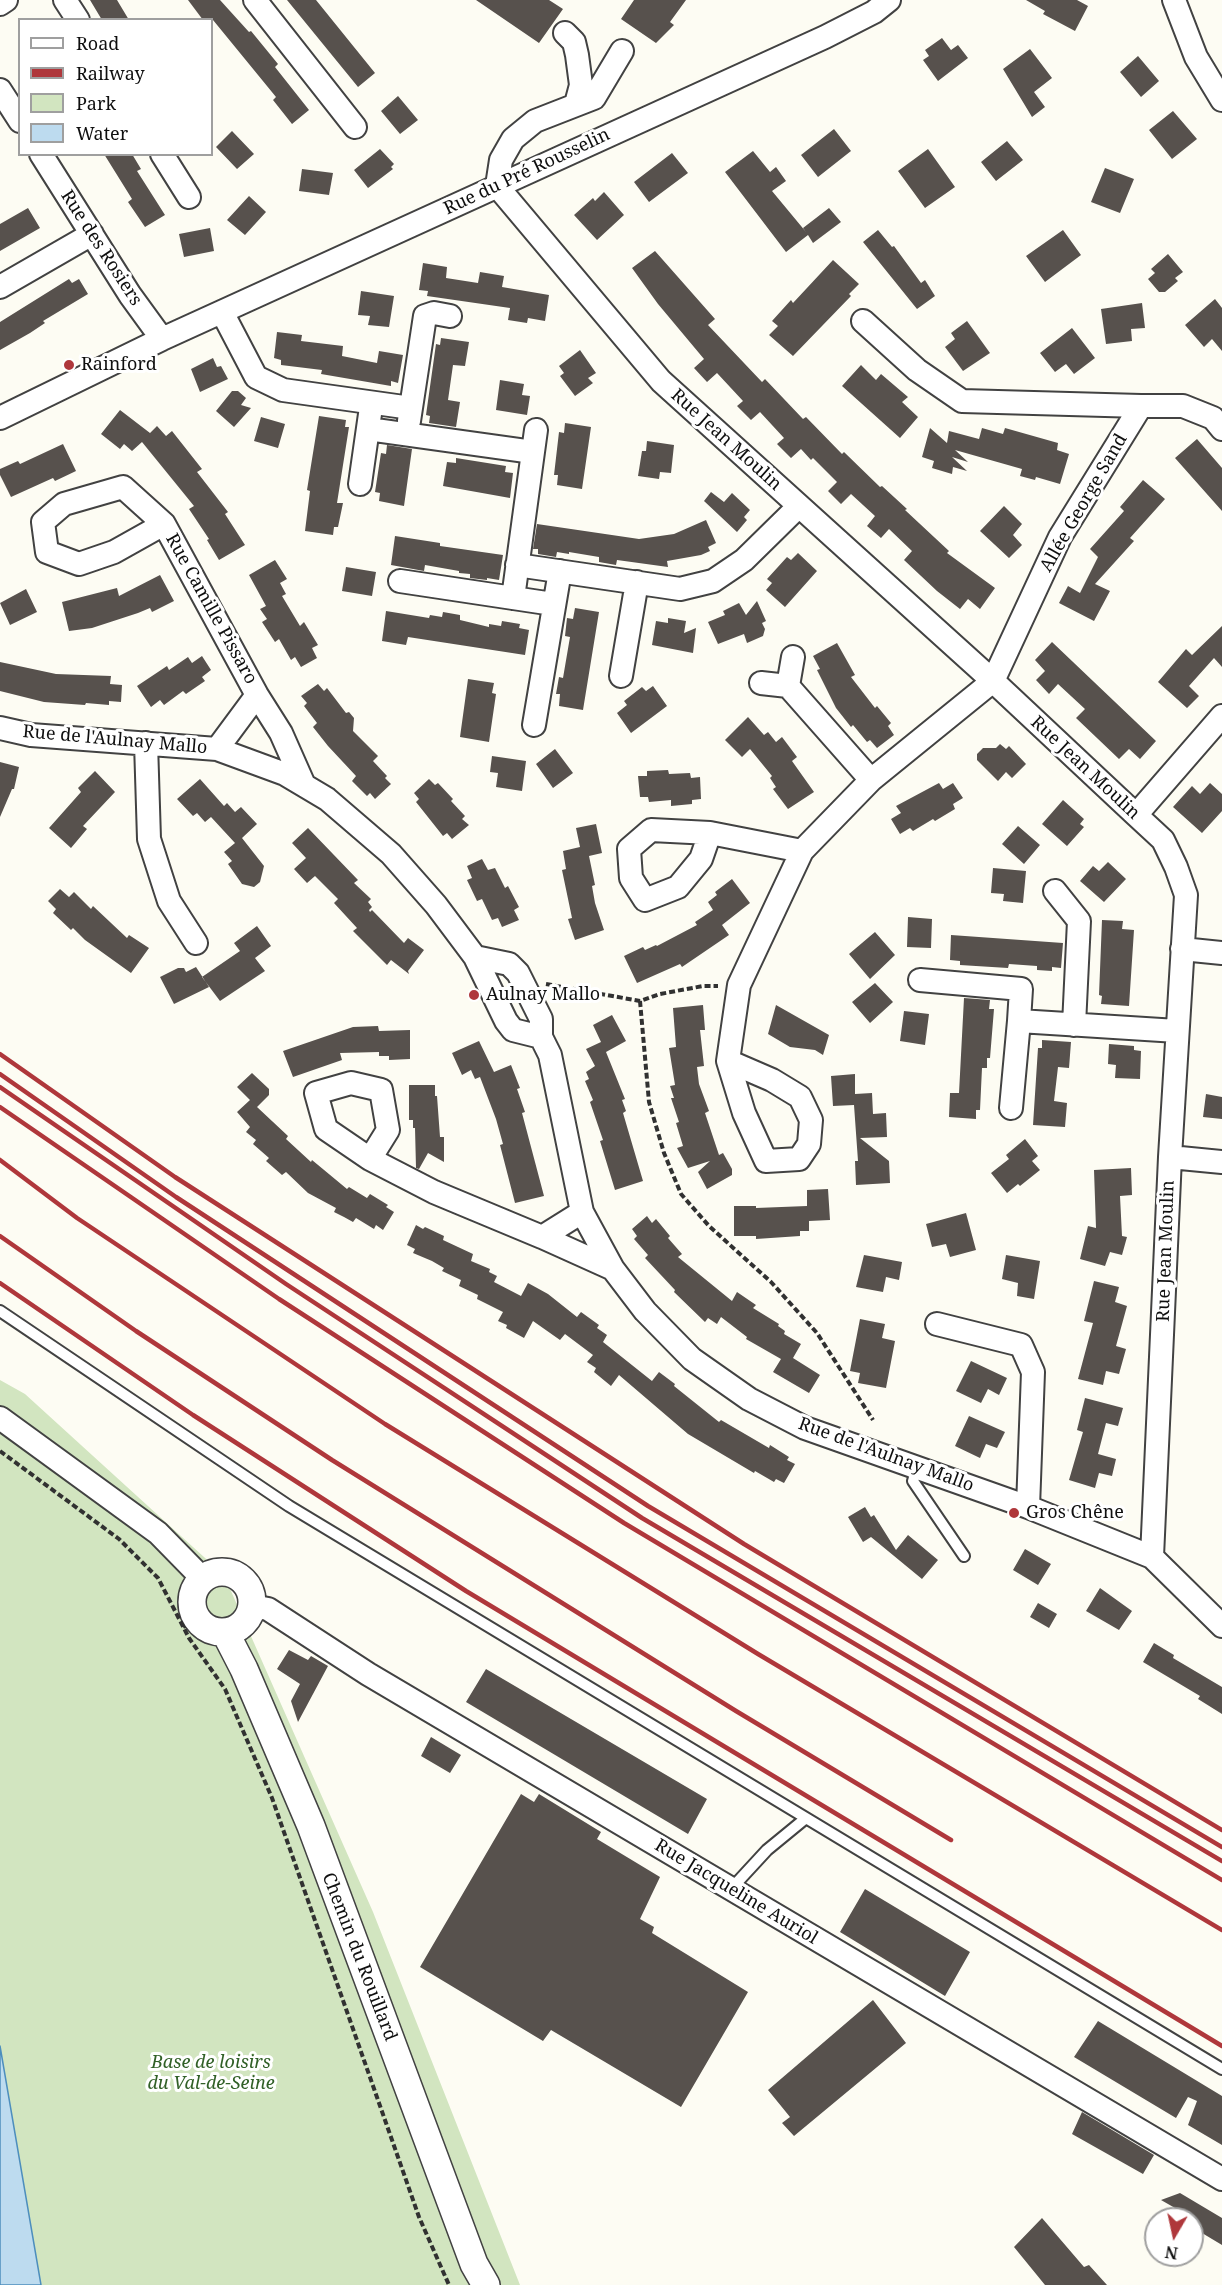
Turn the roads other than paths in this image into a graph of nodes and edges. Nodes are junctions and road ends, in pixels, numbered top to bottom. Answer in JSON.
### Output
{"nodes":[{"id":1,"x":6,"y":0,"type":"edge"},
{"id":2,"x":65,"y":0,"type":"edge"},
{"id":3,"x":255,"y":0,"type":"edge"},
{"id":4,"x":889,"y":0,"type":"edge"},
{"id":5,"x":1174,"y":0,"type":"edge"},
{"id":6,"x":0,"y":4,"type":"edge"},
{"id":7,"x":77,"y":18,"type":"edge"},
{"id":8,"x":565,"y":33,"type":"dead end"},
{"id":9,"x":622,"y":51,"type":"dead end"},
{"id":10,"x":0,"y":90,"type":"edge"},
{"id":11,"x":1222,"y":100,"type":"edge"},
{"id":12,"x":576,"y":104,"type":"junction"},
{"id":13,"x":18,"y":118,"type":"edge"},
{"id":14,"x":355,"y":127,"type":"dead end"},
{"id":15,"x":42,"y":156,"type":"edge"},
{"id":16,"x":163,"y":156,"type":"edge"},
{"id":17,"x":497,"y":186,"type":"junction"},
{"id":18,"x":189,"y":197,"type":"dead end"},
{"id":19,"x":92,"y":234,"type":"junction"},
{"id":20,"x":0,"y":287,"type":"edge"},
{"id":21,"x":222,"y":312,"type":"junction"},
{"id":22,"x":450,"y":316,"type":"dead end"},
{"id":23,"x":863,"y":321,"type":"dead end"},
{"id":24,"x":162,"y":339,"type":"junction"},
{"id":25,"x":372,"y":404,"type":"junction"},
{"id":26,"x":1141,"y":406,"type":"junction"},
{"id":27,"x":411,"y":408,"type":"junction"},
{"id":28,"x":0,"y":418,"type":"edge"},
{"id":29,"x":368,"y":429,"type":"junction"},
{"id":30,"x":1222,"y":429,"type":"edge"},
{"id":31,"x":407,"y":434,"type":"junction"},
{"id":32,"x":360,"y":484,"type":"dead end"},
{"id":33,"x":798,"y":506,"type":"junction"},
{"id":34,"x":164,"y":524,"type":"junction"},
{"id":35,"x":517,"y":565,"type":"junction"},
{"id":36,"x":560,"y":571,"type":"junction"},
{"id":37,"x":400,"y":581,"type":"dead end"},
{"id":38,"x":637,"y":582,"type":"junction"},
{"id":39,"x":513,"y":598,"type":"junction"},
{"id":40,"x":553,"y":604,"type":"junction"},
{"id":41,"x":793,"y":657,"type":"dead end"},
{"id":42,"x":621,"y":676,"type":"dead end"},
{"id":43,"x":993,"y":681,"type":"junction"},
{"id":44,"x":761,"y":683,"type":"dead end"},
{"id":45,"x":788,"y":686,"type":"junction"},
{"id":46,"x":257,"y":695,"type":"junction"},
{"id":47,"x":1222,"y":716,"type":"edge"},
{"id":48,"x":534,"y":725,"type":"dead end"},
{"id":49,"x":0,"y":728,"type":"edge"},
{"id":50,"x":146,"y":743,"type":"junction"},
{"id":51,"x":217,"y":748,"type":"junction"},
{"id":52,"x":871,"y":780,"type":"junction"},
{"id":53,"x":304,"y":785,"type":"junction"},
{"id":54,"x":1136,"y":815,"type":"junction"},
{"id":55,"x":710,"y":833,"type":"dead end"},
{"id":56,"x":802,"y":851,"type":"junction"},
{"id":57,"x":1054,"y":891,"type":"dead end"},
{"id":58,"x":196,"y":943,"type":"dead end"},
{"id":59,"x":1182,"y":949,"type":"junction"},
{"id":60,"x":1222,"y":953,"type":"edge"},
{"id":61,"x":475,"y":957,"type":"junction"},
{"id":62,"x":920,"y":980,"type":"dead end"},
{"id":63,"x":1019,"y":1021,"type":"junction"},
{"id":64,"x":1074,"y":1025,"type":"junction"},
{"id":65,"x":1177,"y":1031,"type":"junction"},
{"id":66,"x":541,"y":1037,"type":"junction"},
{"id":67,"x":728,"y":1061,"type":"junction"},
{"id":68,"x":1011,"y":1108,"type":"dead end"},
{"id":69,"x":1170,"y":1156,"type":"junction"},
{"id":70,"x":370,"y":1159,"type":"dead end"},
{"id":71,"x":1222,"y":1162,"type":"edge"},
{"id":72,"x":582,"y":1212,"type":"junction"},
{"id":73,"x":542,"y":1237,"type":"junction"},
{"id":74,"x":613,"y":1269,"type":"junction"},
{"id":75,"x":0,"y":1311,"type":"edge"},
{"id":76,"x":937,"y":1324,"type":"dead end"},
{"id":77,"x":0,"y":1418,"type":"edge"},
{"id":78,"x":917,"y":1467,"type":"junction"},
{"id":79,"x":1028,"y":1507,"type":"junction"},
{"id":80,"x":964,"y":1556,"type":"dead end"},
{"id":81,"x":1152,"y":1557,"type":"junction"},
{"id":82,"x":203,"y":1580,"type":"junction"},
{"id":83,"x":252,"y":1606,"type":"junction"},
{"id":84,"x":1222,"y":1626,"type":"edge"},
{"id":85,"x":225,"y":1632,"type":"junction"},
{"id":86,"x":806,"y":1818,"type":"junction"},
{"id":87,"x":731,"y":1889,"type":"junction"},
{"id":88,"x":1222,"y":2069,"type":"edge"},
{"id":89,"x":1222,"y":2179,"type":"edge"},
{"id":90,"x":486,"y":2285,"type":"edge"}],
"edges":[{"from":1,"to":6,"type":"street"},
{"from":2,"to":7,"type":"street"},
{"from":3,"to":14,"type":"street"},
{"from":4,"to":17,"type":"street","name":"Rue du Pré Rousselin"},
{"from":5,"to":11,"type":"street"},
{"from":8,"to":12,"type":"street"},
{"from":9,"to":12,"type":"street"},
{"from":10,"to":13,"type":"street"},
{"from":12,"to":17,"type":"street"},
{"from":15,"to":19,"type":"street","name":"Rue des Rosiers"},
{"from":16,"to":18,"type":"street"},
{"from":17,"to":21,"type":"street","name":"Rue du Pré Rousselin"},
{"from":17,"to":33,"type":"street","name":"Rue Jean Moulin"},
{"from":19,"to":20,"type":"street"},
{"from":19,"to":24,"type":"street","name":"Rue des Rosiers"},
{"from":21,"to":24,"type":"street","name":"Rue du Pré Rousselin"},
{"from":21,"to":25,"type":"street"},
{"from":22,"to":27,"type":"street"},
{"from":23,"to":26,"type":"street"},
{"from":24,"to":28,"type":"street","name":"Rue du Pré Rousselin"},
{"from":25,"to":27,"type":"street"},
{"from":25,"to":29,"type":"street"},
{"from":26,"to":30,"type":"street"},
{"from":26,"to":43,"type":"street","name":"Allée George Sand"},
{"from":27,"to":31,"type":"street"},
{"from":29,"to":31,"type":"street"},
{"from":29,"to":32,"type":"street"},
{"from":31,"to":35,"type":"street"},
{"from":33,"to":38,"type":"street"},
{"from":33,"to":43,"type":"street","name":"Rue Jean Moulin"},
{"from":34,"to":34,"type":"street","name":"Rue Camille Pissaro"},
{"from":34,"to":46,"type":"street","name":"Rue Camille Pissaro"},
{"from":35,"to":36,"type":"street"},
{"from":35,"to":39,"type":"street"},
{"from":36,"to":38,"type":"street"},
{"from":36,"to":40,"type":"street"},
{"from":37,"to":39,"type":"street"},
{"from":38,"to":42,"type":"street"},
{"from":39,"to":40,"type":"street"},
{"from":40,"to":48,"type":"street"},
{"from":41,"to":45,"type":"street"},
{"from":43,"to":52,"type":"street"},
{"from":43,"to":54,"type":"street","name":"Rue Jean Moulin"},
{"from":44,"to":45,"type":"street"},
{"from":45,"to":52,"type":"street"},
{"from":46,"to":51,"type":"street","name":"Rue Camille Pissaro"},
{"from":46,"to":53,"type":"street","name":"Rue Camille Pissaro"},
{"from":47,"to":54,"type":"street"},
{"from":49,"to":50,"type":"street","name":"Rue de l'Aulnay Mallo"},
{"from":50,"to":51,"type":"street","name":"Rue de l'Aulnay Mallo"},
{"from":50,"to":58,"type":"street"},
{"from":51,"to":53,"type":"street","name":"Rue de l'Aulnay Mallo"},
{"from":52,"to":56,"type":"street"},
{"from":53,"to":61,"type":"street","name":"Rue de l'Aulnay Mallo"},
{"from":54,"to":59,"type":"street","name":"Rue Jean Moulin"},
{"from":55,"to":56,"type":"street"},
{"from":56,"to":67,"type":"street"},
{"from":57,"to":64,"type":"street"},
{"from":59,"to":60,"type":"street"},
{"from":59,"to":65,"type":"street","name":"Rue Jean Moulin"},
{"from":61,"to":66,"type":"street","name":"Rue de l'Aulnay Mallo"},
{"from":61,"to":66,"type":"street","name":"Rue de l'Aulnay Mallo"},
{"from":62,"to":63,"type":"street"},
{"from":63,"to":64,"type":"street"},
{"from":63,"to":68,"type":"street"},
{"from":64,"to":65,"type":"street"},
{"from":65,"to":69,"type":"street","name":"Rue Jean Moulin"},
{"from":66,"to":72,"type":"street","name":"Rue de l'Aulnay Mallo"},
{"from":67,"to":67,"type":"street"},
{"from":69,"to":71,"type":"street"},
{"from":69,"to":81,"type":"street","name":"Rue Jean Moulin"},
{"from":70,"to":73,"type":"street"},
{"from":72,"to":73,"type":"street"},
{"from":72,"to":74,"type":"street","name":"Rue de l'Aulnay Mallo"},
{"from":73,"to":74,"type":"street"},
{"from":74,"to":78,"type":"street","name":"Rue de l'Aulnay Mallo"},
{"from":75,"to":86,"type":"lane"},
{"from":76,"to":79,"type":"street"},
{"from":77,"to":82,"type":"street"},
{"from":78,"to":79,"type":"street","name":"Rue de l'Aulnay Mallo"},
{"from":78,"to":80,"type":"lane"},
{"from":79,"to":81,"type":"street","name":"Rue de l'Aulnay Mallo"},
{"from":81,"to":84,"type":"street"},
{"from":82,"to":83,"type":"street"},
{"from":82,"to":85,"type":"street"},
{"from":83,"to":85,"type":"street"},
{"from":83,"to":87,"type":"street","name":"Rue Jacqueline Auriol"},
{"from":85,"to":90,"type":"street","name":"Chemin du Rouillard"},
{"from":86,"to":87,"type":"lane"},
{"from":86,"to":88,"type":"lane"},
{"from":87,"to":89,"type":"street","name":"Rue Jacqueline Auriol"}]}
